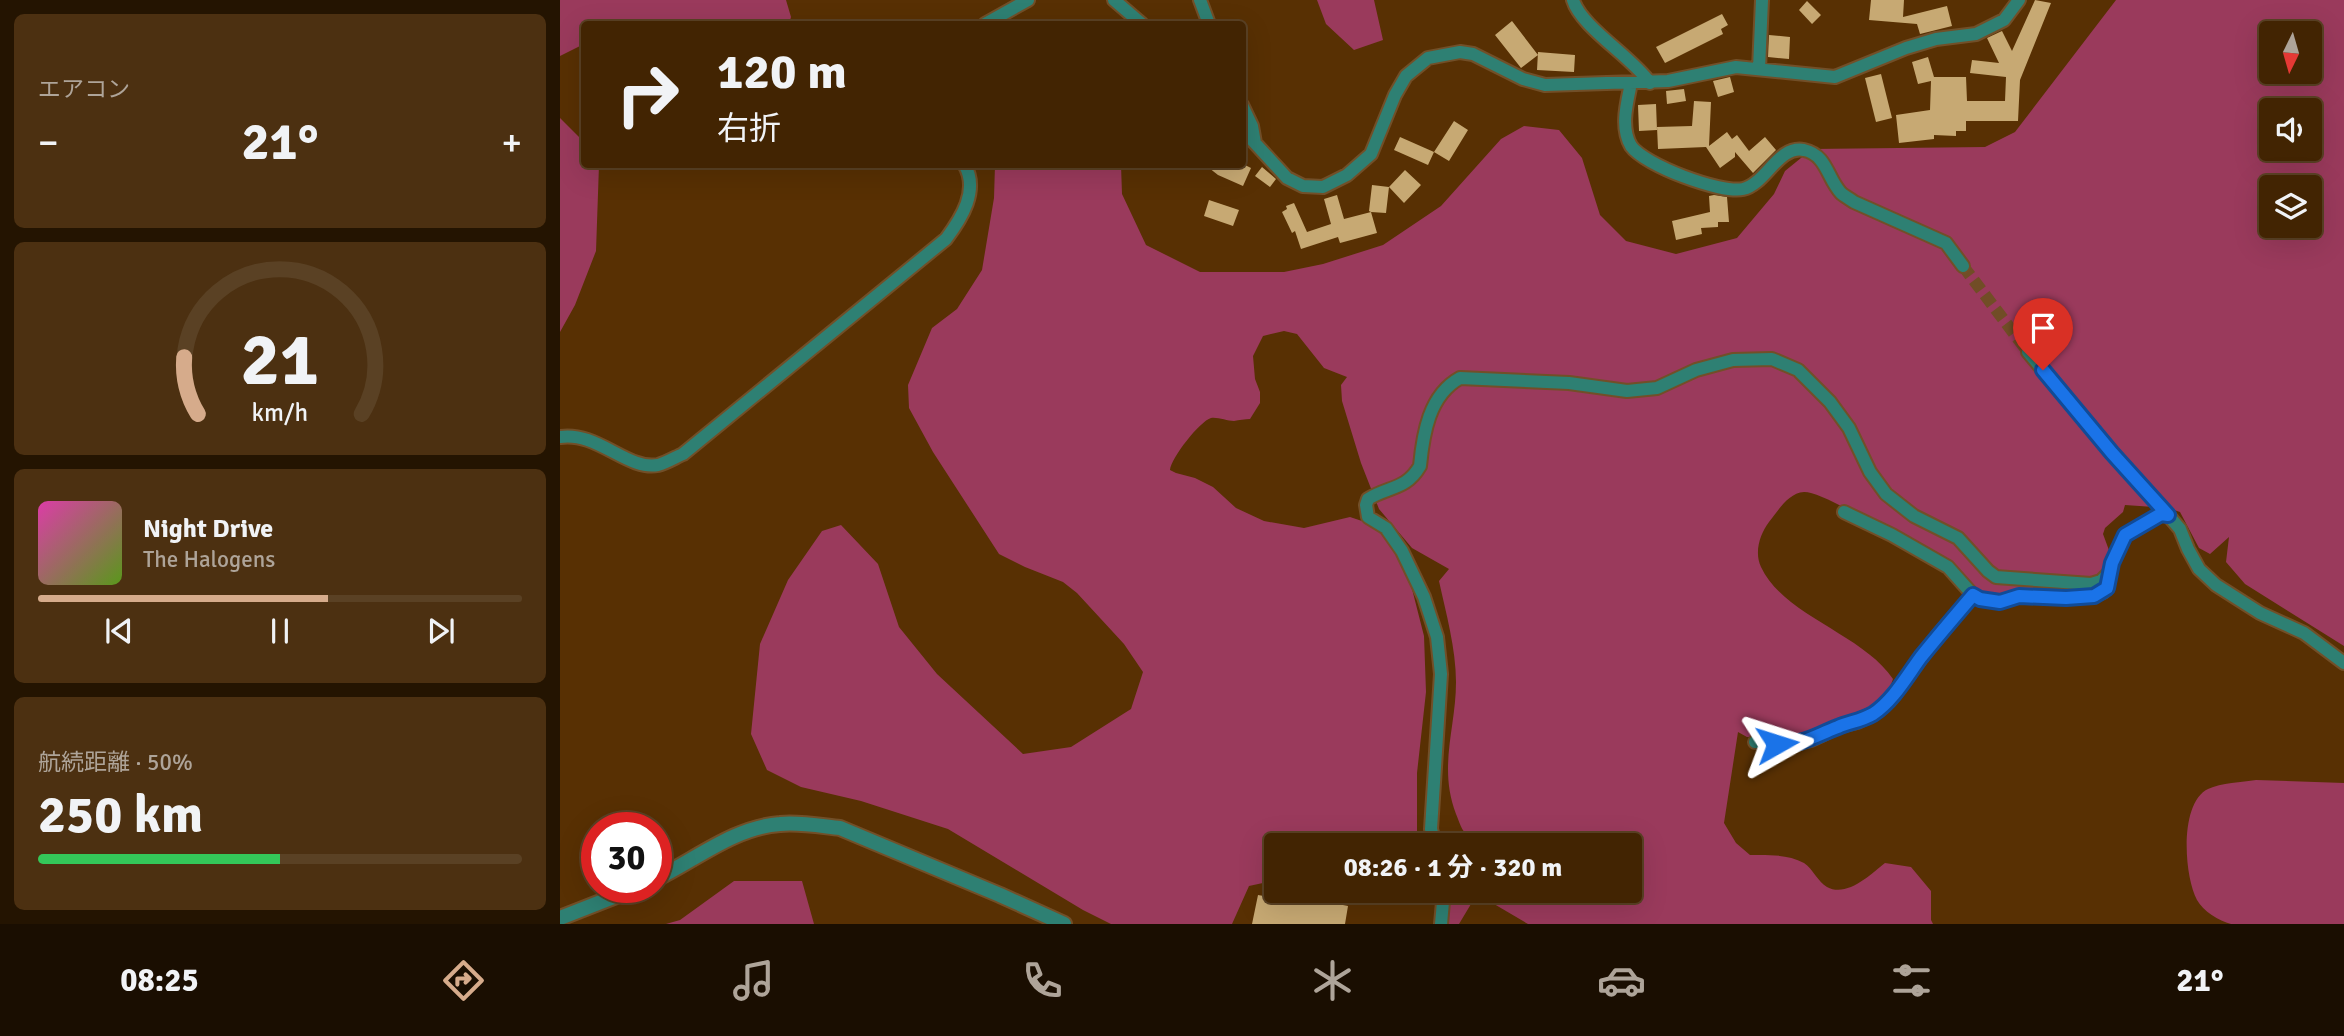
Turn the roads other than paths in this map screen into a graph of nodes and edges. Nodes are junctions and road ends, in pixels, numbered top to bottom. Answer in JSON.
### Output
{"nodes":[{"id":1,"x":1028,"y":0,"type":"edge"},
{"id":2,"x":1114,"y":0,"type":"edge"},
{"id":3,"x":1200,"y":0,"type":"edge"},
{"id":4,"x":1573,"y":0,"type":"edge"},
{"id":5,"x":1762,"y":0,"type":"edge"},
{"id":6,"x":2019,"y":0,"type":"edge"},
{"id":7,"x":990,"y":21,"type":"edge"},
{"id":8,"x":1138,"y":21,"type":"edge"},
{"id":9,"x":1208,"y":21,"type":"edge"},
{"id":10,"x":1759,"y":69,"type":"junction"},
{"id":11,"x":1630,"y":83,"type":"junction"},
{"id":12,"x":1650,"y":83,"type":"junction"},
{"id":13,"x":1246,"y":113,"type":"edge"},
{"id":14,"x":1246,"y":133,"type":"edge"},
{"id":15,"x":1255,"y":143,"type":"junction"},
{"id":16,"x":966,"y":168,"type":"edge"},
{"id":17,"x":1963,"y":266,"type":"tunnel mouth"},
{"id":18,"x":2028,"y":352,"type":"tunnel mouth"},
{"id":19,"x":560,"y":437,"type":"edge"},
{"id":20,"x":1844,"y":512,"type":"dead end"},
{"id":21,"x":2168,"y":515,"type":"junction"},
{"id":22,"x":2110,"y":572,"type":"junction"},
{"id":23,"x":1973,"y":595,"type":"junction"},
{"id":24,"x":2344,"y":663,"type":"edge"},
{"id":25,"x":1755,"y":742,"type":"dead end"},
{"id":26,"x":1432,"y":833,"type":"edge"},
{"id":27,"x":672,"y":871,"type":"edge"},
{"id":28,"x":598,"y":903,"type":"edge"},
{"id":29,"x":1443,"y":903,"type":"edge"},
{"id":30,"x":560,"y":918,"type":"edge"},
{"id":31,"x":1064,"y":924,"type":"edge"},
{"id":32,"x":1441,"y":924,"type":"edge"}],
"edges":[{"from":1,"to":7,"type":"street"},
{"from":2,"to":8,"type":"street"},
{"from":3,"to":9,"type":"street"},
{"from":4,"to":12,"type":"street"},
{"from":5,"to":10,"type":"street"},
{"from":6,"to":10,"type":"street"},
{"from":10,"to":12,"type":"street"},
{"from":11,"to":12,"type":"street"},
{"from":11,"to":15,"type":"street"},
{"from":11,"to":17,"type":"street"},
{"from":13,"to":15,"type":"street"},
{"from":14,"to":15,"type":"street"},
{"from":16,"to":19,"type":"street"},
{"from":18,"to":21,"type":"street"},
{"from":20,"to":23,"type":"street"},
{"from":21,"to":22,"type":"street"},
{"from":21,"to":24,"type":"street"},
{"from":22,"to":23,"type":"street"},
{"from":22,"to":26,"type":"street"},
{"from":23,"to":25,"type":"street"},
{"from":27,"to":31,"type":"street"},
{"from":28,"to":30,"type":"street"},
{"from":29,"to":32,"type":"street"}]}
